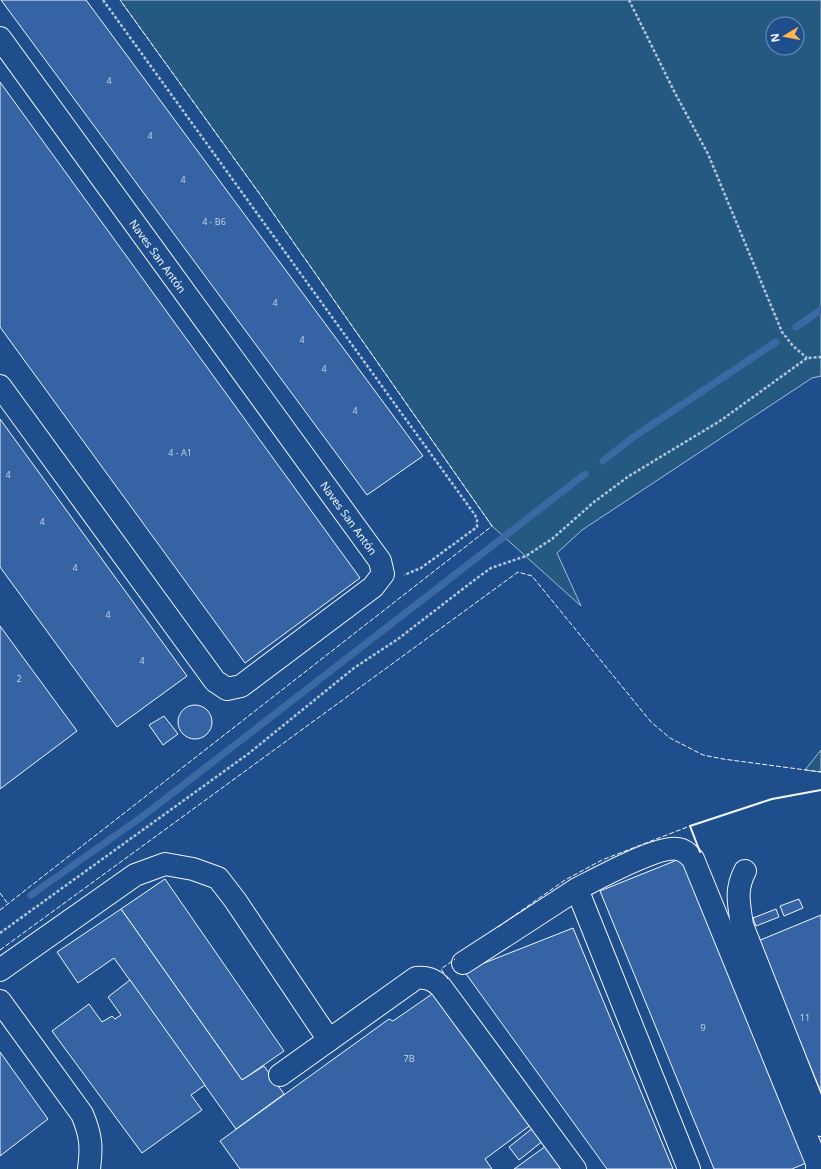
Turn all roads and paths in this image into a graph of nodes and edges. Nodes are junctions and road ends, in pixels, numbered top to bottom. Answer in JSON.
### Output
{"nodes":[{"id":1,"x":103,"y":0,"type":"edge"},
{"id":2,"x":630,"y":0,"type":"edge"},
{"id":3,"x":0,"y":38,"type":"edge"},
{"id":4,"x":821,"y":357,"type":"edge"},
{"id":5,"x":807,"y":358,"type":"junction"},
{"id":6,"x":0,"y":386,"type":"edge"},
{"id":7,"x":383,"y":574,"type":"junction"},
{"id":8,"x":745,"y":871,"type":"dead end"},
{"id":9,"x":577,"y":889,"type":"junction"},
{"id":10,"x":0,"y":933,"type":"edge"},
{"id":11,"x":463,"y":963,"type":"dead end"},
{"id":12,"x":0,"y":970,"type":"edge"},
{"id":13,"x":0,"y":1001,"type":"edge"},
{"id":14,"x":329,"y":1040,"type":"junction"},
{"id":15,"x":280,"y":1075,"type":"dead end"},
{"id":16,"x":821,"y":1125,"type":"edge"},
{"id":17,"x":89,"y":1169,"type":"edge"},
{"id":18,"x":575,"y":1169,"type":"edge"},
{"id":19,"x":689,"y":1169,"type":"edge"},
{"id":20,"x":817,"y":1169,"type":"edge"}],
"edges":[{"from":1,"to":7,"type":"path"},
{"from":2,"to":5,"type":"path"},
{"from":3,"to":7,"type":"lane","name":"Naves San Antón"},
{"from":4,"to":5,"type":"path"},
{"from":5,"to":10,"type":"path"},
{"from":6,"to":7,"type":"lane"},
{"from":8,"to":16,"type":"lane"},
{"from":9,"to":11,"type":"lane"},
{"from":9,"to":19,"type":"lane"},
{"from":9,"to":20,"type":"lane"},
{"from":12,"to":14,"type":"lane"},
{"from":13,"to":17,"type":"lane"},
{"from":14,"to":15,"type":"lane"},
{"from":14,"to":18,"type":"lane"}]}
